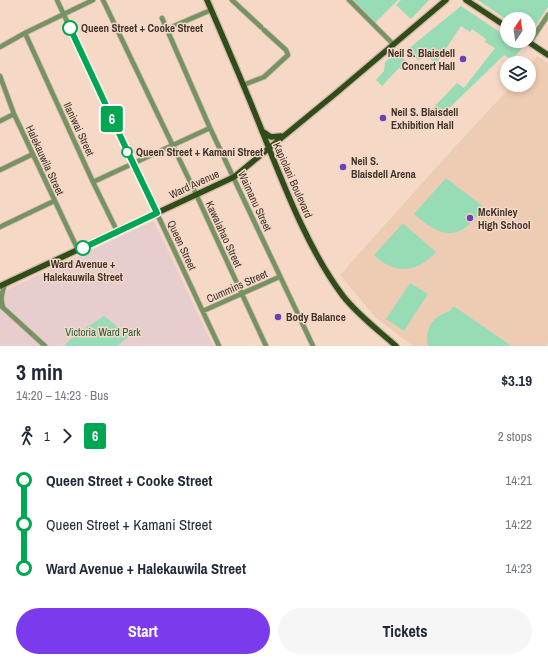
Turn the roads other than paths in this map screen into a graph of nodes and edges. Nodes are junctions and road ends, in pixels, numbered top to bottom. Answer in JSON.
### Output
{"nodes":[{"id":1,"x":57,"y":0,"type":"edge"},
{"id":2,"x":93,"y":0,"type":"edge"},
{"id":3,"x":103,"y":0,"type":"edge"},
{"id":4,"x":207,"y":0,"type":"edge"},
{"id":5,"x":232,"y":0,"type":"edge"},
{"id":6,"x":349,"y":0,"type":"edge"},
{"id":7,"x":466,"y":0,"type":"edge"},
{"id":8,"x":443,"y":1,"type":"edge"},
{"id":9,"x":211,"y":10,"type":"junction"},
{"id":10,"x":64,"y":14,"type":"junction"},
{"id":11,"x":548,"y":15,"type":"edge"},
{"id":12,"x":162,"y":18,"type":"dead end"},
{"id":13,"x":500,"y":22,"type":"edge"},
{"id":14,"x":167,"y":29,"type":"junction"},
{"id":15,"x":536,"y":32,"type":"edge"},
{"id":16,"x":25,"y":33,"type":"junction"},
{"id":17,"x":393,"y":44,"type":"junction"},
{"id":18,"x":0,"y":47,"type":"edge"},
{"id":19,"x":536,"y":47,"type":"edge"},
{"id":20,"x":548,"y":55,"type":"edge"},
{"id":21,"x":0,"y":76,"type":"edge"},
{"id":22,"x":243,"y":85,"type":"junction"},
{"id":23,"x":5,"y":88,"type":"junction"},
{"id":24,"x":0,"y":91,"type":"edge"},
{"id":25,"x":14,"y":114,"type":"junction"},
{"id":26,"x":0,"y":121,"type":"edge"},
{"id":27,"x":210,"y":128,"type":"junction"},
{"id":28,"x":262,"y":131,"type":"junction"},
{"id":29,"x":288,"y":132,"type":"junction"},
{"id":30,"x":172,"y":146,"type":"junction"},
{"id":31,"x":268,"y":148,"type":"junction"},
{"id":32,"x":33,"y":154,"type":"junction"},
{"id":33,"x":134,"y":164,"type":"junction"},
{"id":34,"x":0,"y":170,"type":"edge"},
{"id":35,"x":234,"y":177,"type":"junction"},
{"id":36,"x":93,"y":182,"type":"junction"},
{"id":37,"x":196,"y":194,"type":"junction"},
{"id":38,"x":54,"y":201,"type":"junction"},
{"id":39,"x":157,"y":213,"type":"junction"},
{"id":40,"x":0,"y":226,"type":"edge"},
{"id":41,"x":117,"y":231,"type":"junction"},
{"id":42,"x":78,"y":250,"type":"junction"},
{"id":43,"x":279,"y":277,"type":"junction"},
{"id":44,"x":3,"y":285,"type":"edge"},
{"id":45,"x":241,"y":293,"type":"junction"},
{"id":46,"x":2,"y":307,"type":"edge"},
{"id":47,"x":203,"y":312,"type":"junction"},
{"id":48,"x":45,"y":346,"type":"edge"},
{"id":49,"x":218,"y":346,"type":"edge"},
{"id":50,"x":266,"y":346,"type":"edge"},
{"id":51,"x":313,"y":346,"type":"edge"},
{"id":52,"x":396,"y":346,"type":"edge"}],
"edges":[{"from":1,"to":10,"type":"street","name":"Queen Street"},
{"from":2,"to":10,"type":"street"},
{"from":3,"to":30,"type":"street","name":"Kawaiahao Street"},
{"from":4,"to":9,"type":"main road","name":"Kapiolani Boulevard"},
{"from":5,"to":22,"type":"street"},
{"from":6,"to":17,"type":"street"},
{"from":7,"to":13,"type":"main road"},
{"from":8,"to":17,"type":"main road","name":"Ward Avenue"},
{"from":9,"to":14,"type":"street"},
{"from":9,"to":22,"type":"main road","name":"Kapiolani Boulevard"},
{"from":10,"to":16,"type":"street"},
{"from":10,"to":33,"type":"street","name":"Queen Street"},
{"from":11,"to":15,"type":"street"},
{"from":12,"to":14,"type":"street","name":"Waimanu Street"},
{"from":14,"to":27,"type":"street","name":"Waimanu Street"},
{"from":16,"to":18,"type":"street"},
{"from":16,"to":36,"type":"street","name":"Ilaniwai Street"},
{"from":17,"to":29,"type":"main road","name":"Ward Avenue"},
{"from":19,"to":20,"type":"main road"},
{"from":21,"to":23,"type":"street","name":"Halekauwila Street"},
{"from":22,"to":28,"type":"main road","name":"Kapiolani Boulevard"},
{"from":23,"to":24,"type":"street"},
{"from":23,"to":25,"type":"street","name":"Halekauwila Street"},
{"from":25,"to":26,"type":"street"},
{"from":25,"to":32,"type":"street","name":"Halekauwila Street"},
{"from":27,"to":30,"type":"street"},
{"from":27,"to":35,"type":"street","name":"Waimanu Street"},
{"from":28,"to":29,"type":"main road"},
{"from":28,"to":31,"type":"main road","name":"Kapiolani Boulevard"},
{"from":29,"to":31,"type":"main road","name":"Ward Avenue"},
{"from":30,"to":33,"type":"street"},
{"from":30,"to":37,"type":"street","name":"Kawaiahao Street"},
{"from":31,"to":35,"type":"main road","name":"Ward Avenue"},
{"from":31,"to":52,"type":"main road","name":"Kapiolani Boulevard"},
{"from":32,"to":34,"type":"street"},
{"from":32,"to":38,"type":"street","name":"Halekauwila Street"},
{"from":33,"to":36,"type":"street"},
{"from":33,"to":39,"type":"street","name":"Queen Street"},
{"from":35,"to":37,"type":"main road","name":"Ward Avenue"},
{"from":35,"to":43,"type":"street","name":"Waimanu Street"},
{"from":36,"to":41,"type":"street","name":"Ilaniwai Street"},
{"from":37,"to":39,"type":"main road","name":"Ward Avenue"},
{"from":37,"to":45,"type":"street","name":"Kawaiahao Street"},
{"from":38,"to":40,"type":"street"},
{"from":38,"to":42,"type":"street","name":"Halekauwila Street"},
{"from":39,"to":41,"type":"main road","name":"Ward Avenue"},
{"from":39,"to":47,"type":"street","name":"Queen Street"},
{"from":41,"to":42,"type":"main road","name":"Ward Avenue"},
{"from":42,"to":44,"type":"main road","name":"Ward Avenue"},
{"from":43,"to":45,"type":"street","name":"Cummins Street"},
{"from":43,"to":51,"type":"street","name":"Waimanu Street"},
{"from":44,"to":46,"type":"street"},
{"from":45,"to":47,"type":"street","name":"Cummins Street"},
{"from":45,"to":50,"type":"street","name":"Kawaiahao Street"},
{"from":46,"to":48,"type":"street"},
{"from":47,"to":49,"type":"street","name":"Queen Street"}]}
